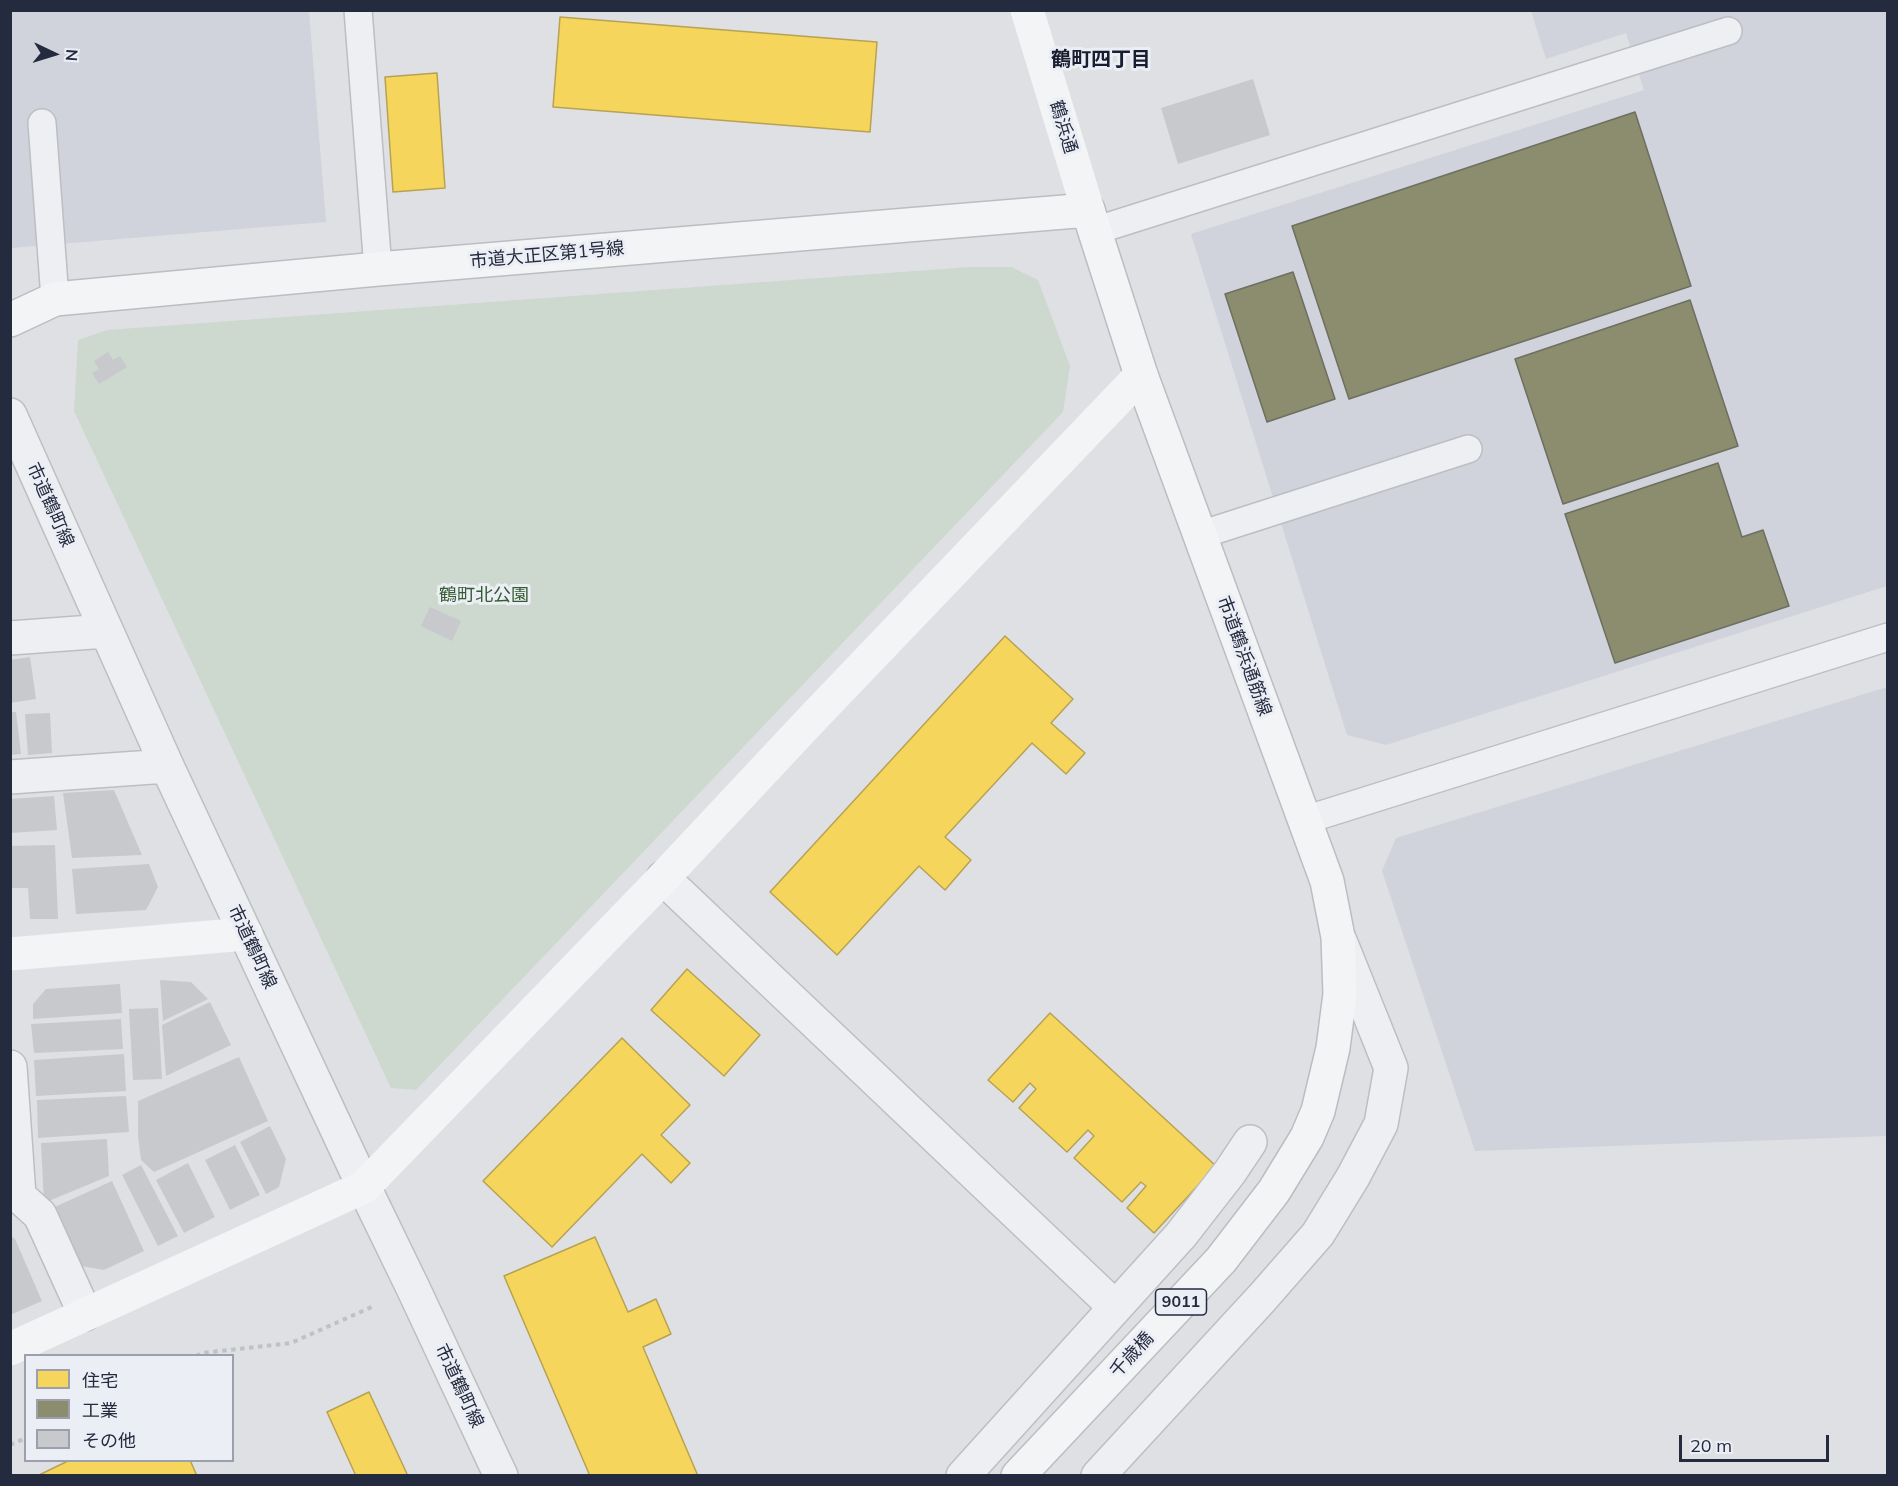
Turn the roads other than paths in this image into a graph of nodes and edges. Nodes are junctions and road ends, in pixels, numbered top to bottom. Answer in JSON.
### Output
{"nodes":[{"id":1,"x":358,"y":10,"type":"edge"},
{"id":2,"x":1027,"y":10,"type":"edge"},
{"id":3,"x":1728,"y":31,"type":"dead end"},
{"id":4,"x":42,"y":123,"type":"dead end"},
{"id":5,"x":1091,"y":220,"type":"junction"},
{"id":6,"x":378,"y":269,"type":"junction"},
{"id":7,"x":55,"y":299,"type":"junction"},
{"id":8,"x":10,"y":320,"type":"edge"},
{"id":9,"x":1141,"y":375,"type":"junction"},
{"id":10,"x":10,"y":415,"type":"edge"},
{"id":11,"x":1468,"y":449,"type":"dead end"},
{"id":12,"x":1200,"y":534,"type":"junction"},
{"id":13,"x":106,"y":631,"type":"junction"},
{"id":14,"x":1887,"y":637,"type":"edge"},
{"id":15,"x":10,"y":638,"type":"edge"},
{"id":16,"x":167,"y":766,"type":"junction"},
{"id":17,"x":10,"y":777,"type":"edge"},
{"id":18,"x":1305,"y":820,"type":"junction"},
{"id":19,"x":663,"y":878,"type":"junction"},
{"id":20,"x":246,"y":934,"type":"junction"},
{"id":21,"x":1338,"y":937,"type":"junction"},
{"id":22,"x":10,"y":954,"type":"edge"},
{"id":23,"x":10,"y":1067,"type":"edge"},
{"id":24,"x":1318,"y":1111,"type":"joint"},
{"id":25,"x":1250,"y":1142,"type":"dead end"},
{"id":26,"x":364,"y":1187,"type":"junction"},
{"id":27,"x":15,"y":1197,"type":"edge"},
{"id":28,"x":1115,"y":1307,"type":"junction"},
{"id":29,"x":84,"y":1314,"type":"junction"},
{"id":30,"x":10,"y":1349,"type":"edge"},
{"id":31,"x":501,"y":1476,"type":"edge"},
{"id":32,"x":963,"y":1476,"type":"edge"},
{"id":33,"x":1018,"y":1476,"type":"edge"},
{"id":34,"x":1098,"y":1476,"type":"edge"}],
"edges":[{"from":1,"to":6,"type":"lane"},
{"from":2,"to":5,"type":"main road","name":"鶴浜通"},
{"from":3,"to":5,"type":"lane"},
{"from":4,"to":7,"type":"lane"},
{"from":5,"to":6,"type":"main road","name":"市道大正区第1号線"},
{"from":5,"to":9,"type":"main road","name":"市道鶴浜通筋線"},
{"from":6,"to":7,"type":"main road","name":"市道大正区第1号線"},
{"from":7,"to":8,"type":"main road","name":"市道大正区第1号線"},
{"from":9,"to":12,"type":"main road","name":"市道鶴浜通筋線"},
{"from":9,"to":19,"type":"main road"},
{"from":10,"to":13,"type":"street","name":"市道鶴町線"},
{"from":11,"to":12,"type":"lane"},
{"from":12,"to":18,"type":"main road","name":"市道鶴浜通筋線"},
{"from":13,"to":15,"type":"street"},
{"from":13,"to":16,"type":"street","name":"市道鶴町線"},
{"from":14,"to":18,"type":"lane"},
{"from":16,"to":17,"type":"street"},
{"from":16,"to":20,"type":"street","name":"市道鶴町線"},
{"from":18,"to":21,"type":"main road","name":"市道鶴浜通筋線"},
{"from":19,"to":26,"type":"main road"},
{"from":19,"to":28,"type":"street"},
{"from":20,"to":22,"type":"main road"},
{"from":20,"to":26,"type":"street","name":"市道鶴町線"},
{"from":21,"to":24,"type":"main road","name":"市道鶴浜通筋線"},
{"from":21,"to":34,"type":"street"},
{"from":23,"to":27,"type":"street"},
{"from":24,"to":33,"type":"main road","name":"千歳橋","number":"9011"},
{"from":25,"to":28,"type":"street"},
{"from":26,"to":29,"type":"main road"},
{"from":26,"to":31,"type":"street","name":"市道鶴町線"},
{"from":27,"to":29,"type":"street"},
{"from":28,"to":32,"type":"street"},
{"from":29,"to":30,"type":"main road"}]}
